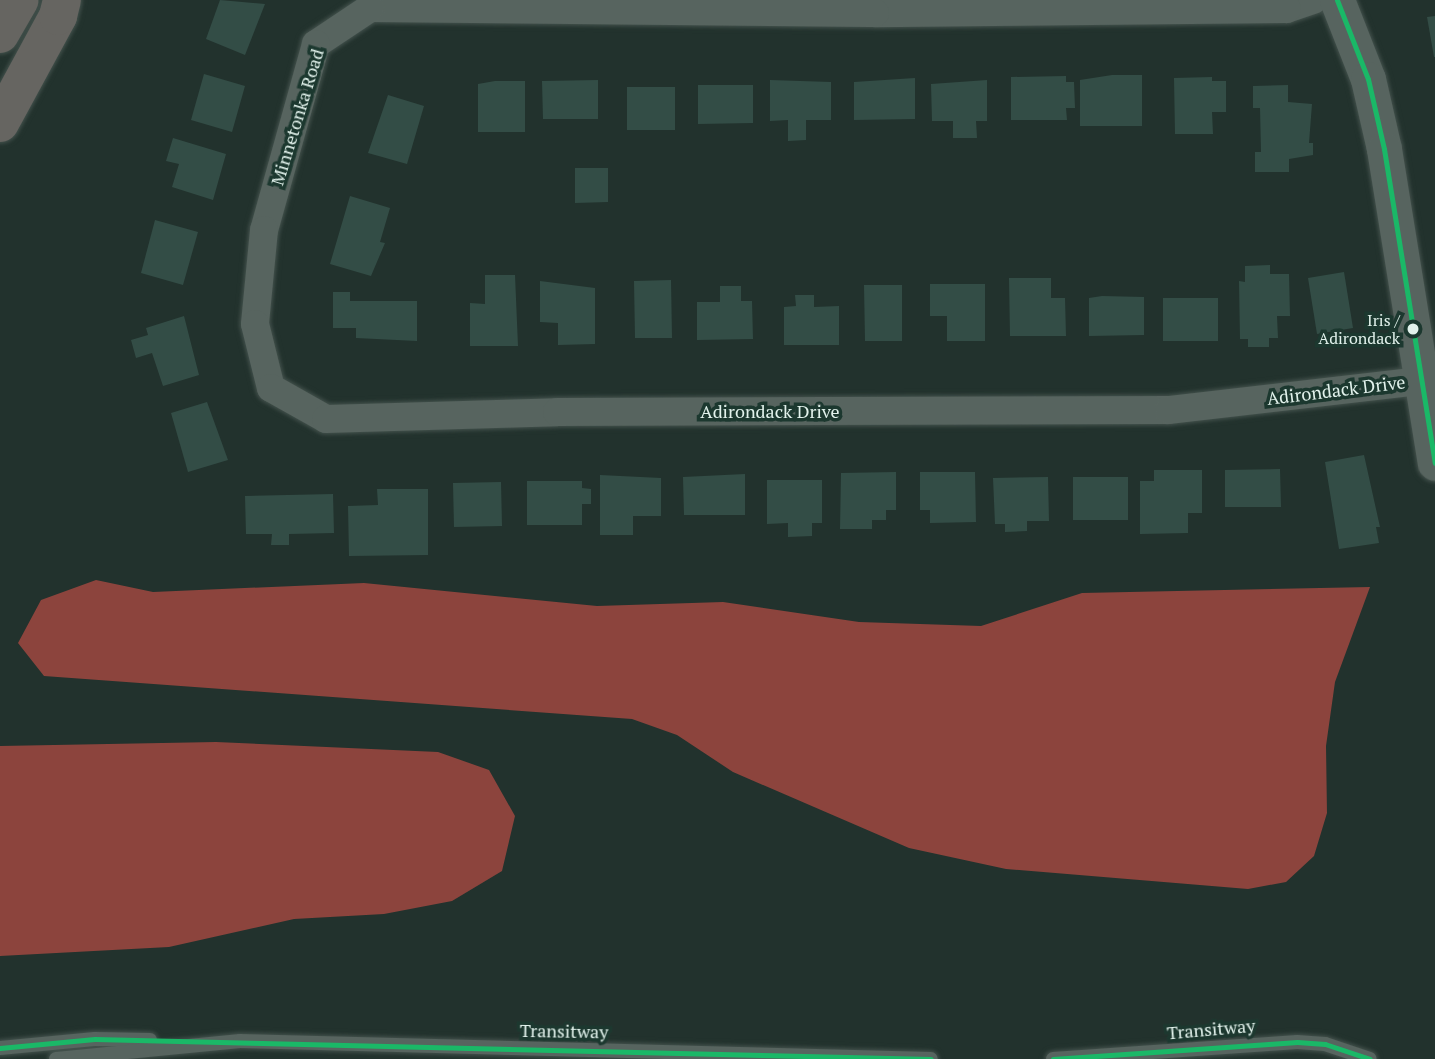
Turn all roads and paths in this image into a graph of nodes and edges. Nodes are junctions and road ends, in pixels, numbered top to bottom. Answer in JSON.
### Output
{"nodes":[{"id":1,"x":20,"y":0,"type":"edge"},
{"id":2,"x":62,"y":0,"type":"edge"},
{"id":3,"x":1313,"y":0,"type":"edge"},
{"id":4,"x":1337,"y":0,"type":"edge"},
{"id":5,"x":0,"y":34,"type":"edge"},
{"id":6,"x":0,"y":123,"type":"edge"},
{"id":7,"x":264,"y":230,"type":"joint"},
{"id":8,"x":1428,"y":379,"type":"edge"},
{"id":9,"x":1435,"y":463,"type":"edge"},
{"id":10,"x":197,"y":1042,"type":"junction"},
{"id":11,"x":0,"y":1048,"type":"edge"},
{"id":12,"x":56,"y":1059,"type":"edge"},
{"id":13,"x":931,"y":1059,"type":"edge"},
{"id":14,"x":1054,"y":1059,"type":"edge"},
{"id":15,"x":1370,"y":1059,"type":"edge"}],
"edges":[{"from":1,"to":5,"type":"highway"},
{"from":2,"to":6,"type":"highway"},
{"from":3,"to":7,"type":"street","name":"Minnetonka Road"},
{"from":4,"to":8,"type":"street"},
{"from":7,"to":8,"type":"street","name":"Adirondack Drive"},
{"from":8,"to":9,"type":"street"},
{"from":10,"to":11,"type":"lane","name":"Transitway"},
{"from":10,"to":12,"type":"lane","name":"Transitway"},
{"from":10,"to":13,"type":"lane","name":"Transitway"},
{"from":14,"to":15,"type":"lane","name":"Transitway"}]}
